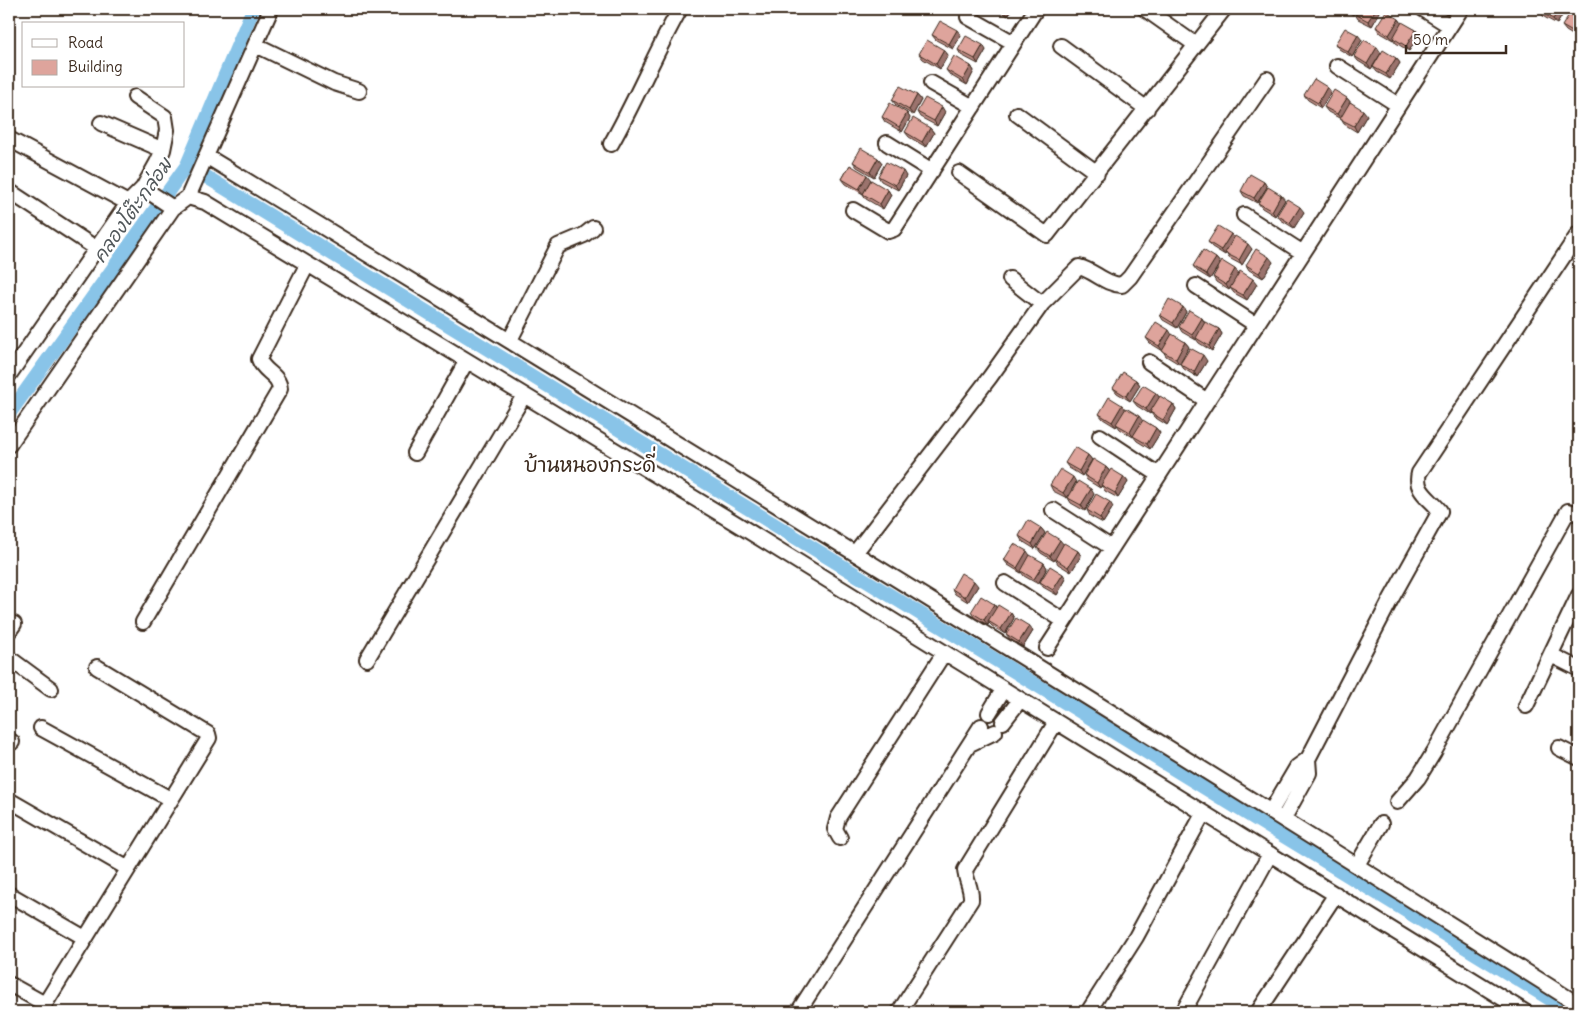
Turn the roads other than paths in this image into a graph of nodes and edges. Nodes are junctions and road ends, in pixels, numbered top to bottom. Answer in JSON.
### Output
{"nodes":[{"id":1,"x":271,"y":9,"type":"edge"},
{"id":2,"x":680,"y":9,"type":"edge"},
{"id":3,"x":1036,"y":9,"type":"edge"},
{"id":4,"x":1145,"y":9,"type":"edge"},
{"id":5,"x":1224,"y":9,"type":"edge"},
{"id":6,"x":1423,"y":9,"type":"edge"},
{"id":7,"x":1461,"y":9,"type":"edge"},
{"id":8,"x":968,"y":17,"type":"dead end"},
{"id":9,"x":1450,"y":26,"type":"junction"},
{"id":10,"x":1014,"y":43,"type":"junction"},
{"id":11,"x":256,"y":45,"type":"junction"},
{"id":12,"x":1196,"y":45,"type":"junction"},
{"id":13,"x":1061,"y":46,"type":"dead end"},
{"id":14,"x":1337,"y":66,"type":"dead end"},
{"id":15,"x":1267,"y":79,"type":"dead end"},
{"id":16,"x":931,"y":83,"type":"dead end"},
{"id":17,"x":359,"y":91,"type":"dead end"},
{"id":18,"x":135,"y":97,"type":"dead end"},
{"id":19,"x":1398,"y":105,"type":"junction"},
{"id":20,"x":973,"y":107,"type":"junction"},
{"id":21,"x":1147,"y":109,"type":"junction"},
{"id":22,"x":1017,"y":114,"type":"dead end"},
{"id":23,"x":101,"y":123,"type":"dead end"},
{"id":24,"x":9,"y":139,"type":"edge"},
{"id":25,"x":887,"y":143,"type":"dead end"},
{"id":26,"x":611,"y":144,"type":"dead end"},
{"id":27,"x":162,"y":150,"type":"junction"},
{"id":28,"x":205,"y":159,"type":"junction"},
{"id":29,"x":932,"y":171,"type":"junction"},
{"id":30,"x":959,"y":173,"type":"dead end"},
{"id":31,"x":1097,"y":173,"type":"junction"},
{"id":32,"x":144,"y":189,"type":"junction"},
{"id":33,"x":9,"y":190,"type":"edge"},
{"id":34,"x":190,"y":193,"type":"junction"},
{"id":35,"x":128,"y":203,"type":"junction"},
{"id":36,"x":170,"y":206,"type":"junction"},
{"id":37,"x":852,"y":210,"type":"dead end"},
{"id":38,"x":1244,"y":215,"type":"dead end"},
{"id":39,"x":593,"y":228,"type":"dead end"},
{"id":40,"x":1579,"y":233,"type":"edge"},
{"id":41,"x":97,"y":249,"type":"junction"},
{"id":42,"x":1303,"y":253,"type":"junction"},
{"id":43,"x":307,"y":265,"type":"junction"},
{"id":44,"x":1010,"y":279,"type":"dead end"},
{"id":45,"x":1196,"y":286,"type":"dead end"},
{"id":46,"x":1042,"y":304,"type":"junction"},
{"id":47,"x":1256,"y":325,"type":"junction"},
{"id":48,"x":510,"y":340,"type":"junction"},
{"id":49,"x":466,"y":362,"type":"junction"},
{"id":50,"x":1149,"y":362,"type":"dead end"},
{"id":51,"x":9,"y":375,"type":"edge"},
{"id":52,"x":524,"y":397,"type":"junction"},
{"id":53,"x":1207,"y":401,"type":"junction"},
{"id":54,"x":1100,"y":436,"type":"dead end"},
{"id":55,"x":9,"y":445,"type":"edge"},
{"id":56,"x":415,"y":454,"type":"dead end"},
{"id":57,"x":1159,"y":475,"type":"junction"},
{"id":58,"x":1053,"y":510,"type":"dead end"},
{"id":59,"x":1579,"y":514,"type":"edge"},
{"id":60,"x":1112,"y":548,"type":"junction"},
{"id":61,"x":855,"y":553,"type":"junction"},
{"id":62,"x":1005,"y":584,"type":"dead end"},
{"id":63,"x":1579,"y":594,"type":"edge"},
{"id":64,"x":1064,"y":621,"type":"junction"},
{"id":65,"x":144,"y":622,"type":"dead end"},
{"id":66,"x":1047,"y":648,"type":"dead end"},
{"id":67,"x":944,"y":653,"type":"junction"},
{"id":68,"x":1551,"y":655,"type":"junction"},
{"id":69,"x":9,"y":658,"type":"edge"},
{"id":70,"x":367,"y":658,"type":"dead end"},
{"id":71,"x":97,"y":667,"type":"dead end"},
{"id":72,"x":1579,"y":669,"type":"edge"},
{"id":73,"x":51,"y":689,"type":"dead end"},
{"id":74,"x":1003,"y":690,"type":"junction"},
{"id":75,"x":1020,"y":700,"type":"junction"},
{"id":76,"x":1526,"y":706,"type":"dead end"},
{"id":77,"x":989,"y":713,"type":"dead end"},
{"id":78,"x":1056,"y":722,"type":"junction"},
{"id":79,"x":981,"y":726,"type":"dead end"},
{"id":80,"x":41,"y":728,"type":"dead end"},
{"id":81,"x":970,"y":744,"type":"junction"},
{"id":82,"x":1559,"y":748,"type":"dead end"},
{"id":83,"x":1579,"y":758,"type":"edge"},
{"id":84,"x":1308,"y":759,"type":"junction"},
{"id":85,"x":170,"y":799,"type":"junction"},
{"id":86,"x":9,"y":800,"type":"edge"},
{"id":87,"x":1397,"y":802,"type":"dead end"},
{"id":88,"x":1271,"y":810,"type":"junction"},
{"id":89,"x":1203,"y":814,"type":"junction"},
{"id":90,"x":1284,"y":818,"type":"junction"},
{"id":91,"x":1381,"y":824,"type":"dead end"},
{"id":92,"x":840,"y":838,"type":"dead end"},
{"id":93,"x":1270,"y":854,"type":"junction"},
{"id":94,"x":1358,"y":865,"type":"junction"},
{"id":95,"x":128,"y":868,"type":"junction"},
{"id":96,"x":9,"y":894,"type":"edge"},
{"id":97,"x":1336,"y":894,"type":"junction"},
{"id":98,"x":85,"y":938,"type":"junction"},
{"id":99,"x":9,"y":984,"type":"edge"},
{"id":100,"x":1579,"y":1004,"type":"edge"},
{"id":101,"x":42,"y":1008,"type":"edge"},
{"id":102,"x":798,"y":1012,"type":"edge"},
{"id":103,"x":899,"y":1012,"type":"edge"},
{"id":104,"x":1088,"y":1012,"type":"edge"},
{"id":105,"x":1183,"y":1012,"type":"edge"},
{"id":106,"x":1258,"y":1012,"type":"edge"},
{"id":107,"x":1525,"y":1012,"type":"edge"}],
"edges":[{"from":1,"to":11,"type":"street"},
{"from":2,"to":26,"type":"street"},
{"from":3,"to":10,"type":"street"},
{"from":4,"to":12,"type":"street"},
{"from":5,"to":12,"type":"street"},
{"from":6,"to":9,"type":"street"},
{"from":7,"to":9,"type":"street"},
{"from":8,"to":10,"type":"street"},
{"from":9,"to":19,"type":"street"},
{"from":10,"to":20,"type":"street"},
{"from":11,"to":17,"type":"street"},
{"from":11,"to":28,"type":"street"},
{"from":12,"to":21,"type":"street"},
{"from":13,"to":21,"type":"street"},
{"from":14,"to":19,"type":"street"},
{"from":15,"to":46,"type":"street"},
{"from":16,"to":20,"type":"street"},
{"from":18,"to":27,"type":"street"},
{"from":19,"to":42,"type":"street"},
{"from":20,"to":29,"type":"street"},
{"from":21,"to":31,"type":"street"},
{"from":22,"to":31,"type":"street"},
{"from":23,"to":27,"type":"street"},
{"from":24,"to":35,"type":"street"},
{"from":25,"to":29,"type":"street"},
{"from":27,"to":32,"type":"street"},
{"from":28,"to":34,"type":"street"},
{"from":28,"to":48,"type":"street"},
{"from":29,"to":37,"type":"street"},
{"from":30,"to":31,"type":"street"},
{"from":32,"to":35,"type":"street"},
{"from":32,"to":36,"type":"street"},
{"from":33,"to":41,"type":"street"},
{"from":34,"to":36,"type":"street"},
{"from":34,"to":43,"type":"street"},
{"from":35,"to":41,"type":"street"},
{"from":36,"to":55,"type":"street"},
{"from":38,"to":42,"type":"street"},
{"from":39,"to":48,"type":"street"},
{"from":40,"to":84,"type":"street"},
{"from":41,"to":51,"type":"street"},
{"from":42,"to":47,"type":"street"},
{"from":43,"to":49,"type":"street"},
{"from":43,"to":65,"type":"street"},
{"from":44,"to":46,"type":"street"},
{"from":45,"to":47,"type":"street"},
{"from":46,"to":61,"type":"street"},
{"from":47,"to":53,"type":"street"},
{"from":48,"to":61,"type":"street"},
{"from":49,"to":52,"type":"street"},
{"from":49,"to":56,"type":"street"},
{"from":50,"to":53,"type":"street"},
{"from":52,"to":67,"type":"street"},
{"from":52,"to":70,"type":"street"},
{"from":53,"to":57,"type":"street"},
{"from":54,"to":57,"type":"street"},
{"from":57,"to":60,"type":"street"},
{"from":58,"to":60,"type":"street"},
{"from":59,"to":87,"type":"street"},
{"from":60,"to":64,"type":"street"},
{"from":61,"to":88,"type":"street"},
{"from":62,"to":64,"type":"street"},
{"from":63,"to":68,"type":"street"},
{"from":64,"to":66,"type":"street"},
{"from":67,"to":74,"type":"street"},
{"from":67,"to":92,"type":"street"},
{"from":68,"to":72,"type":"street"},
{"from":68,"to":76,"type":"street"},
{"from":69,"to":73,"type":"street"},
{"from":71,"to":85,"type":"street"},
{"from":74,"to":75,"type":"street"},
{"from":74,"to":77,"type":"street"},
{"from":75,"to":78,"type":"street"},
{"from":75,"to":81,"type":"street"},
{"from":78,"to":89,"type":"street"},
{"from":78,"to":103,"type":"street"},
{"from":79,"to":81,"type":"street"},
{"from":80,"to":85,"type":"street"},
{"from":81,"to":102,"type":"street"},
{"from":82,"to":83,"type":"street"},
{"from":84,"to":88,"type":"street"},
{"from":84,"to":90,"type":"street"},
{"from":85,"to":95,"type":"street"},
{"from":86,"to":95,"type":"street"},
{"from":88,"to":90,"type":"street"},
{"from":89,"to":93,"type":"street"},
{"from":89,"to":104,"type":"street"},
{"from":90,"to":94,"type":"street"},
{"from":91,"to":94,"type":"street"},
{"from":93,"to":97,"type":"street"},
{"from":93,"to":105,"type":"street"},
{"from":94,"to":100,"type":"street"},
{"from":95,"to":98,"type":"street"},
{"from":96,"to":98,"type":"street"},
{"from":97,"to":106,"type":"street"},
{"from":97,"to":107,"type":"street"},
{"from":98,"to":101,"type":"street"},
{"from":99,"to":101,"type":"street"}]}
